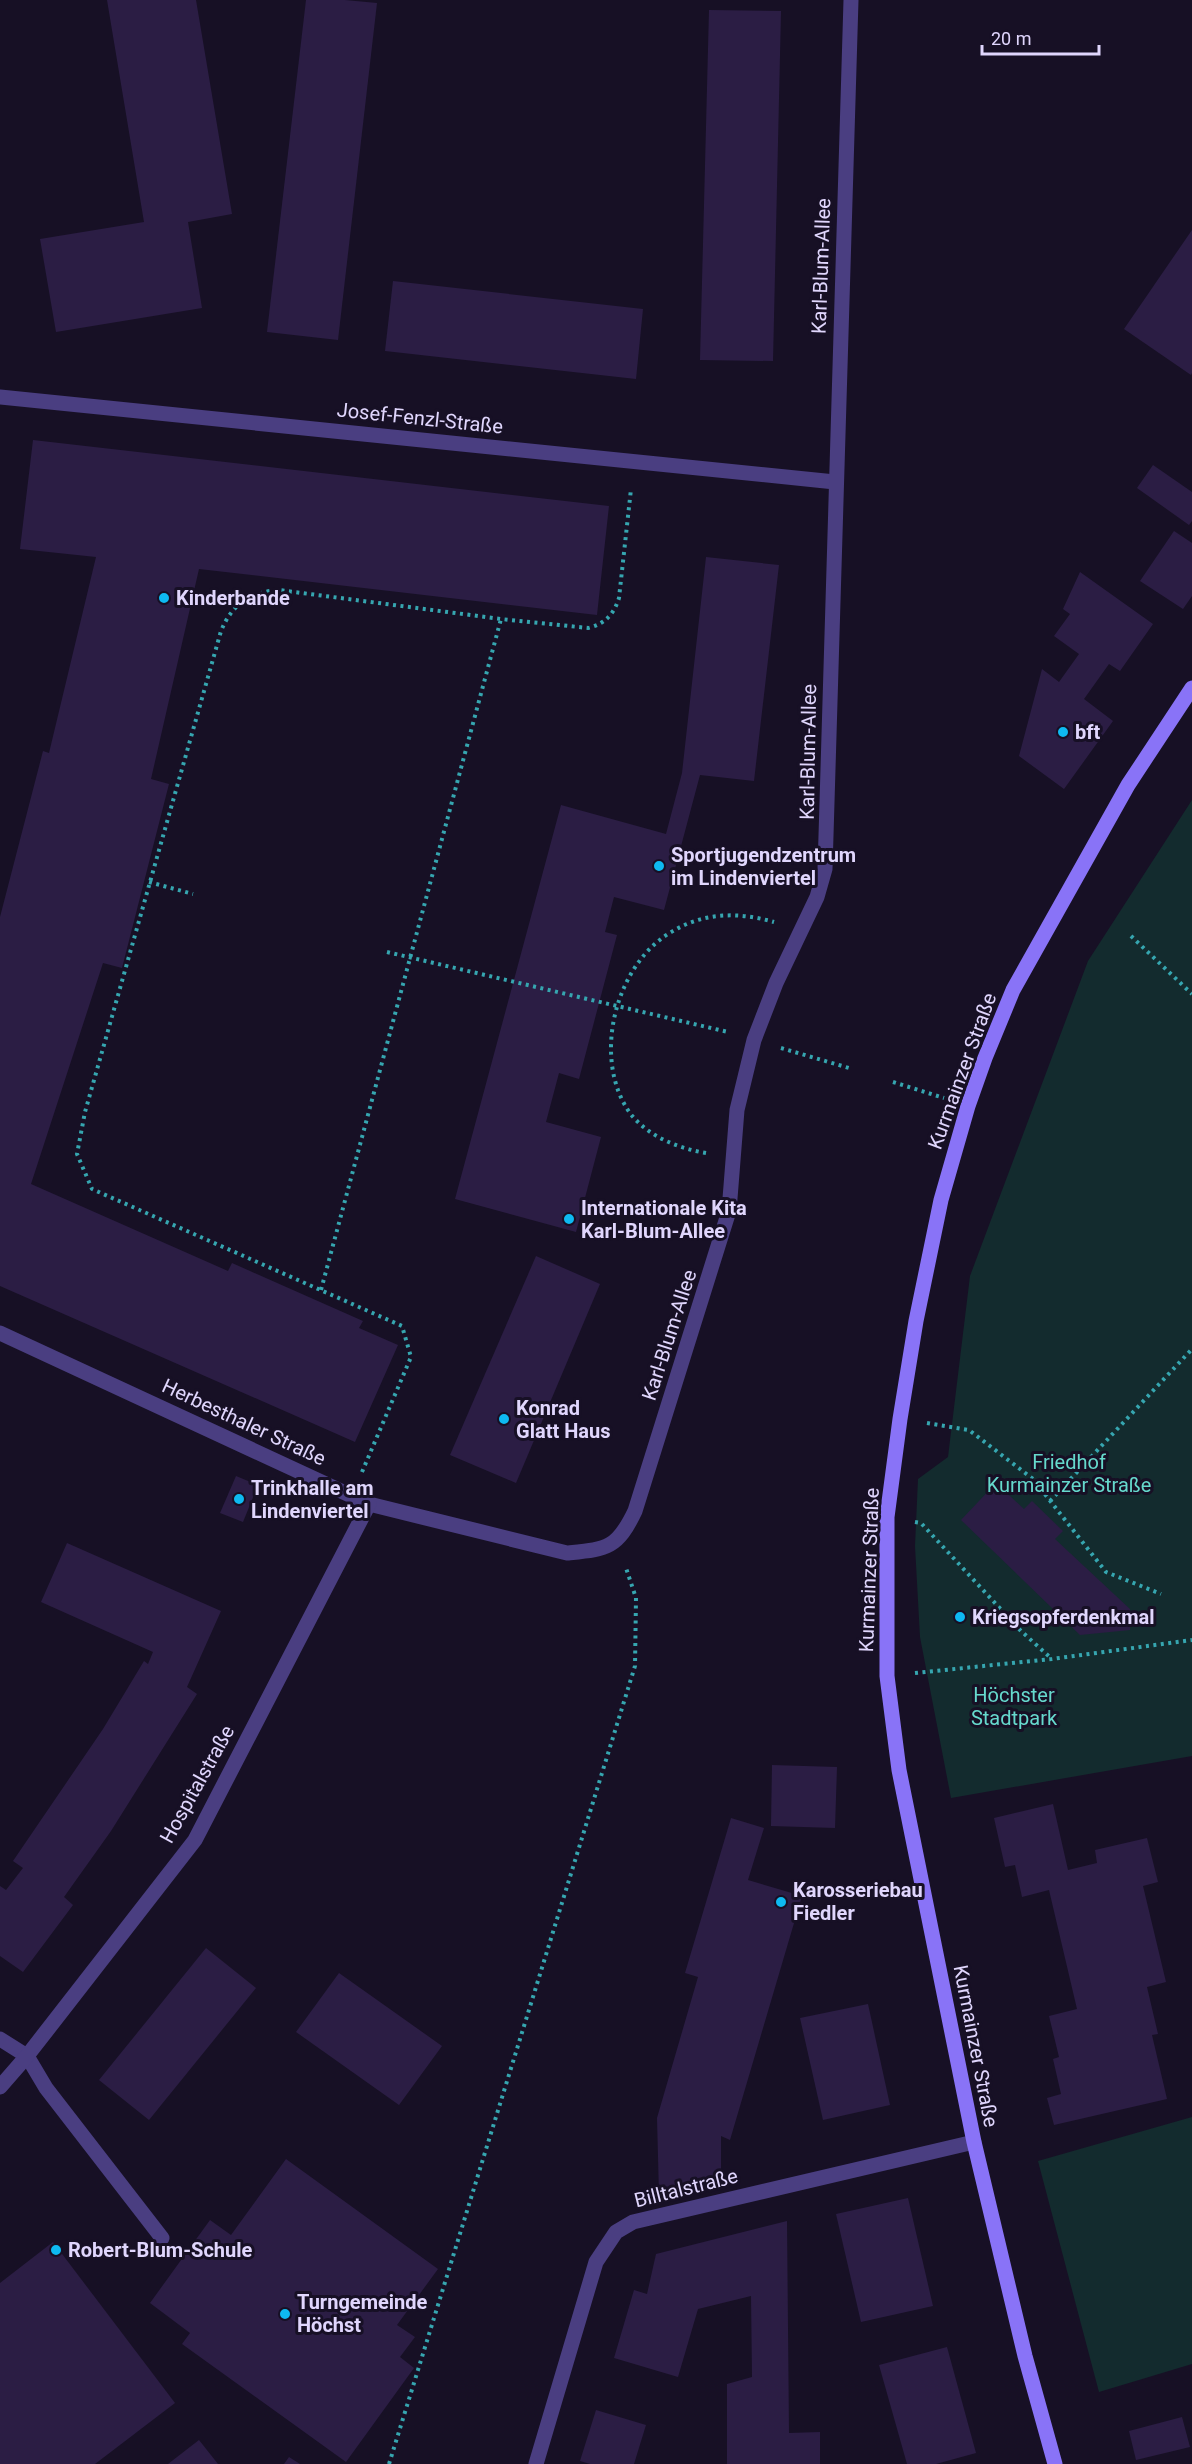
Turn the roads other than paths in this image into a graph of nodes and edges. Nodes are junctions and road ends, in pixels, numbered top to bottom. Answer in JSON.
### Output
{"nodes":[{"id":1,"x":851,"y":0,"type":"edge"},
{"id":2,"x":0,"y":398,"type":"edge"},
{"id":3,"x":835,"y":482,"type":"junction"},
{"id":4,"x":1192,"y":688,"type":"edge"},
{"id":5,"x":0,"y":1333,"type":"edge"},
{"id":6,"x":369,"y":1504,"type":"junction"},
{"id":7,"x":617,"y":1541,"type":"joint"},
{"id":8,"x":0,"y":2039,"type":"edge"},
{"id":9,"x":27,"y":2056,"type":"junction"},
{"id":10,"x":0,"y":2086,"type":"edge"},
{"id":11,"x":974,"y":2142,"type":"junction"},
{"id":12,"x":162,"y":2238,"type":"dead end"},
{"id":13,"x":536,"y":2464,"type":"edge"},
{"id":14,"x":1055,"y":2464,"type":"edge"}],
"edges":[{"from":1,"to":3,"type":"street","name":"Karl-Blum-Allee"},
{"from":2,"to":3,"type":"street","name":"Josef-Fenzl-Straße"},
{"from":3,"to":7,"type":"street","name":"Karl-Blum-Allee"},
{"from":4,"to":11,"type":"main road","name":"Kurmainzer Straße"},
{"from":5,"to":6,"type":"street","name":"Herbesthaler Straße"},
{"from":6,"to":7,"type":"street","name":"Herbesthaler Straße"},
{"from":6,"to":9,"type":"street","name":"Hospitalstraße"},
{"from":8,"to":9,"type":"street"},
{"from":9,"to":10,"type":"street","name":"Hospitalstraße"},
{"from":9,"to":12,"type":"street"},
{"from":11,"to":13,"type":"street","name":"Billtalstraße"},
{"from":11,"to":14,"type":"main road","name":"Kurmainzer Straße"}]}
